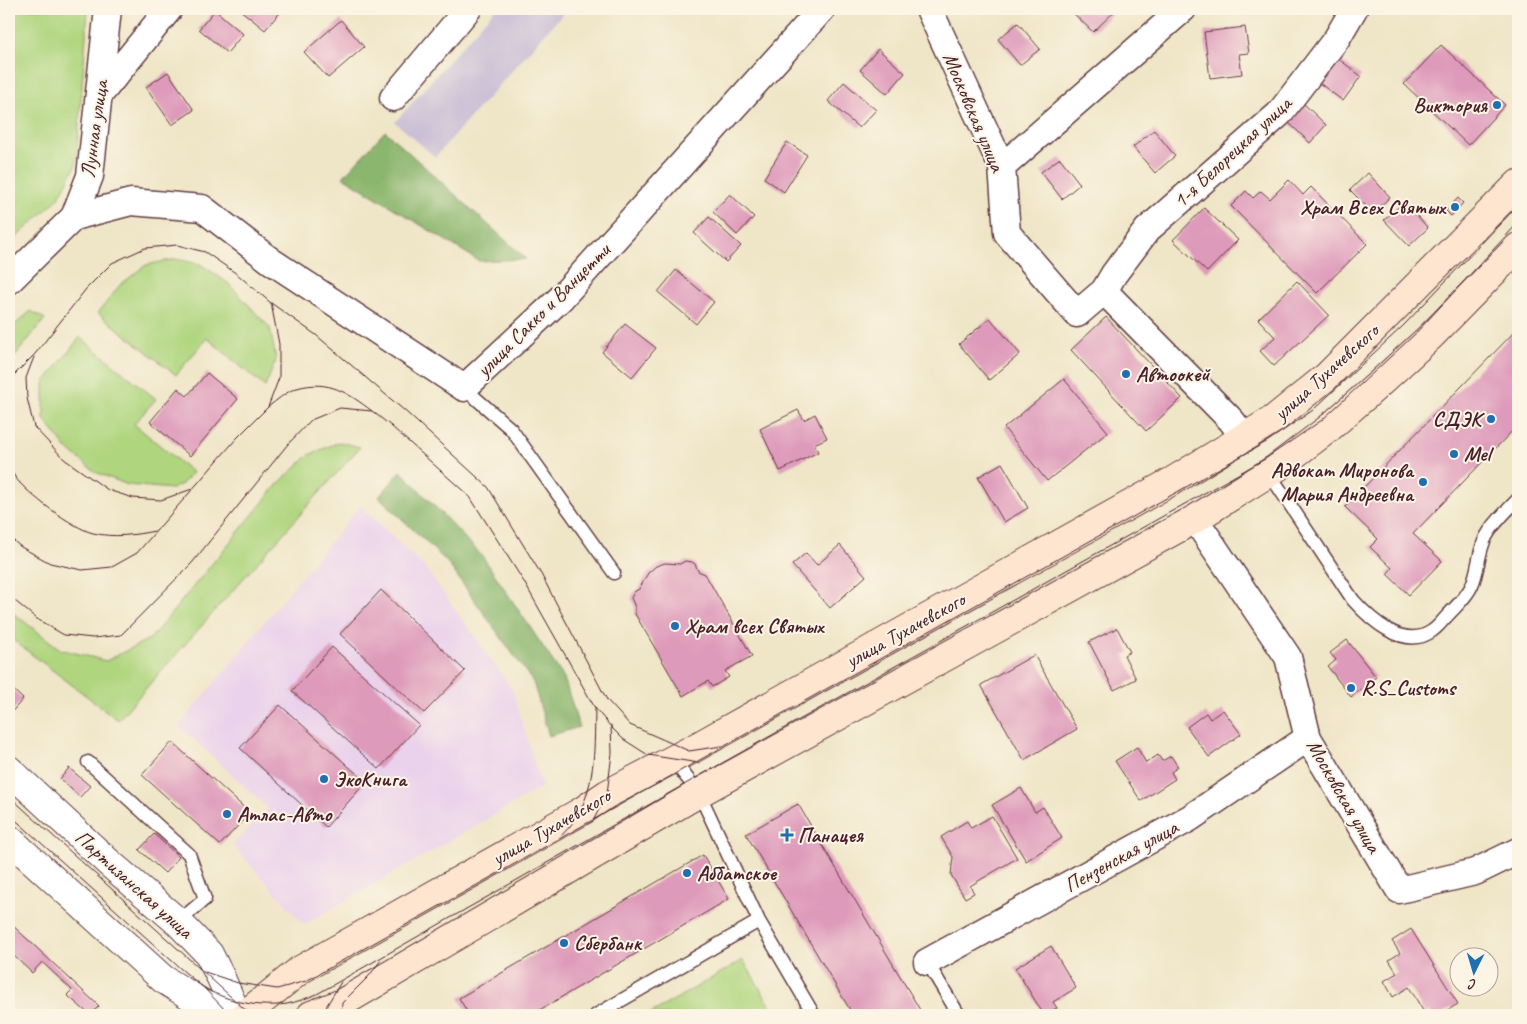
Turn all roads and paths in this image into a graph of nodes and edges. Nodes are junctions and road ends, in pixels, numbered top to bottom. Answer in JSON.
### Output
{"nodes":[{"id":1,"x":108,"y":9,"type":"edge"},
{"id":2,"x":169,"y":9,"type":"edge"},
{"id":3,"x":468,"y":9,"type":"edge"},
{"id":4,"x":822,"y":9,"type":"edge"},
{"id":5,"x":929,"y":9,"type":"edge"},
{"id":6,"x":1183,"y":9,"type":"edge"},
{"id":7,"x":1354,"y":9,"type":"edge"},
{"id":8,"x":100,"y":94,"type":"junction"},
{"id":9,"x":393,"y":98,"type":"dead end"},
{"id":10,"x":1002,"y":168,"type":"junction"},
{"id":11,"x":1518,"y":184,"type":"edge"},
{"id":12,"x":74,"y":217,"type":"junction"},
{"id":13,"x":1518,"y":247,"type":"edge"},
{"id":14,"x":9,"y":281,"type":"edge"},
{"id":15,"x":1104,"y":291,"type":"junction"},
{"id":16,"x":464,"y":388,"type":"junction"},
{"id":17,"x":1245,"y":438,"type":"junction"},
{"id":18,"x":1269,"y":473,"type":"junction"},
{"id":19,"x":1518,"y":499,"type":"edge"},
{"id":20,"x":1195,"y":519,"type":"junction"},
{"id":21,"x":614,"y":573,"type":"dead end"},
{"id":22,"x":1308,"y":738,"type":"junction"},
{"id":23,"x":672,"y":759,"type":"junction"},
{"id":24,"x":88,"y":762,"type":"dead end"},
{"id":25,"x":9,"y":770,"type":"edge"},
{"id":26,"x":699,"y":793,"type":"junction"},
{"id":27,"x":9,"y":839,"type":"edge"},
{"id":28,"x":1518,"y":851,"type":"edge"},
{"id":29,"x":759,"y":921,"type":"junction"},
{"id":30,"x":178,"y":922,"type":"junction"},
{"id":31,"x":927,"y":962,"type":"joint"},
{"id":32,"x":221,"y":1015,"type":"edge"},
{"id":33,"x":237,"y":1015,"type":"edge"},
{"id":34,"x":247,"y":1015,"type":"edge"},
{"id":35,"x":311,"y":1015,"type":"edge"},
{"id":36,"x":596,"y":1015,"type":"edge"},
{"id":37,"x":814,"y":1015,"type":"edge"},
{"id":38,"x":959,"y":1015,"type":"edge"}],
"edges":[{"from":1,"to":8,"type":"street","name":"Лунная улица"},
{"from":2,"to":8,"type":"street"},
{"from":3,"to":9,"type":"street"},
{"from":4,"to":16,"type":"street","name":"улица Сакко и Ванцетти"},
{"from":5,"to":10,"type":"street","name":"Московская улица"},
{"from":6,"to":10,"type":"street"},
{"from":7,"to":15,"type":"street","name":"1-я Белорецкая улица"},
{"from":8,"to":12,"type":"street","name":"Лунная улица"},
{"from":10,"to":15,"type":"street","name":"Московская улица"},
{"from":11,"to":17,"type":"main road","name":"улица Тухачевского"},
{"from":12,"to":14,"type":"street","name":"Лунная улица"},
{"from":12,"to":16,"type":"street","name":"улица Сакко и Ванцетти"},
{"from":13,"to":18,"type":"main road","name":"улица Тухачевского"},
{"from":15,"to":17,"type":"street"},
{"from":16,"to":21,"type":"lane"},
{"from":17,"to":23,"type":"main road","name":"улица Тухачевского"},
{"from":18,"to":19,"type":"lane"},
{"from":18,"to":20,"type":"main road","name":"улица Тухачевского"},
{"from":20,"to":22,"type":"street","name":"Московская улица"},
{"from":20,"to":26,"type":"main road","name":"улица Тухачевского"},
{"from":22,"to":28,"type":"street","name":"Московская улица"},
{"from":22,"to":31,"type":"street","name":"Пензенская улица"},
{"from":23,"to":26,"type":"lane"},
{"from":23,"to":34,"type":"main road","name":"улица Тухачевского"},
{"from":24,"to":30,"type":"lane"},
{"from":25,"to":30,"type":"street","name":"Партизанская улица"},
{"from":26,"to":29,"type":"lane"},
{"from":26,"to":35,"type":"main road","name":"улица Тухачевского"},
{"from":27,"to":32,"type":"street"},
{"from":29,"to":36,"type":"lane"},
{"from":29,"to":37,"type":"lane"},
{"from":30,"to":33,"type":"street","name":"Партизанская улица"},
{"from":31,"to":38,"type":"lane"}]}
